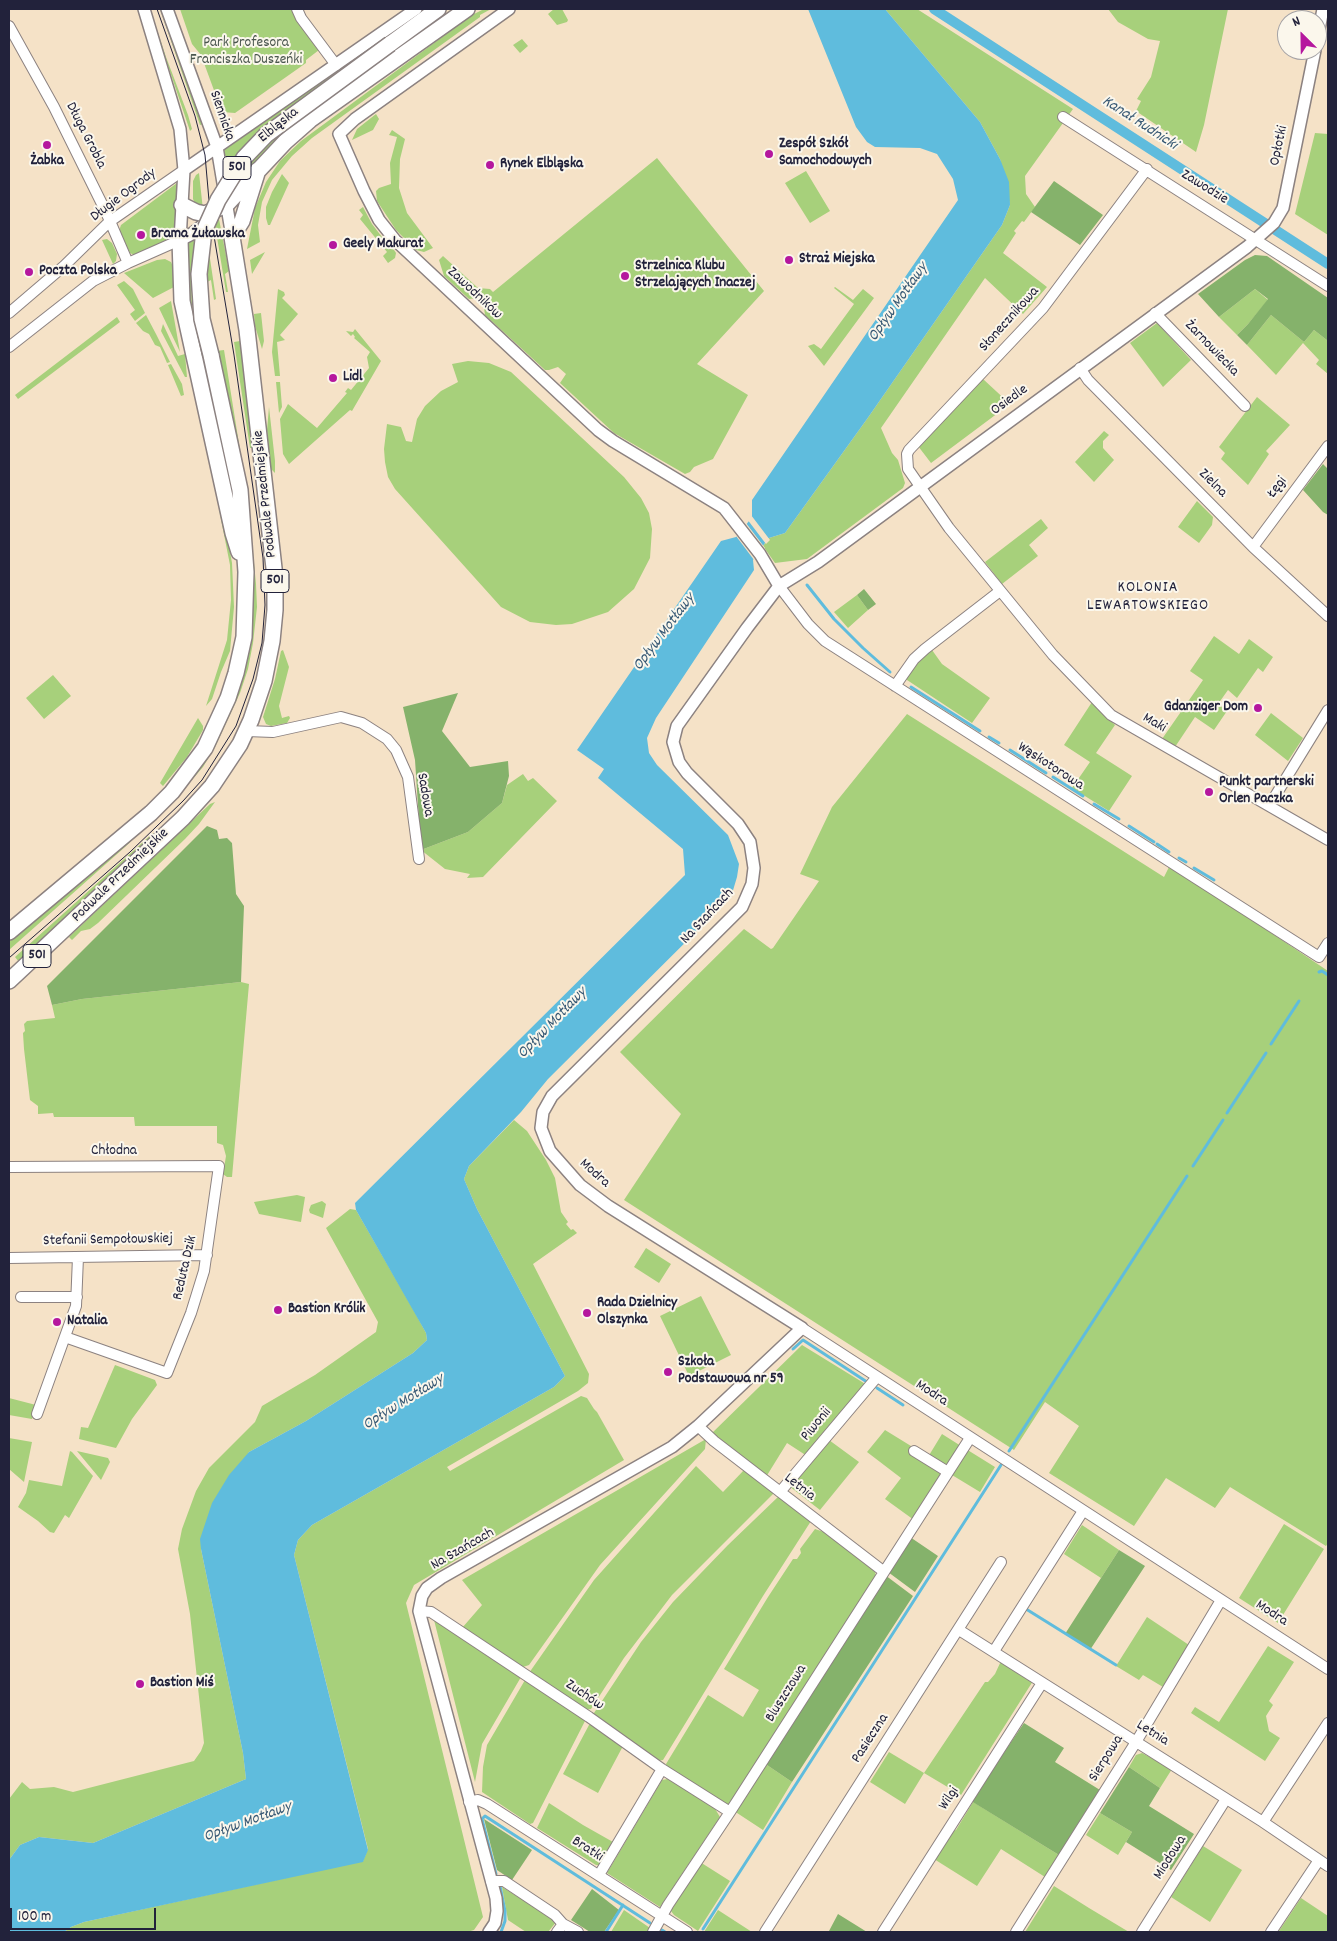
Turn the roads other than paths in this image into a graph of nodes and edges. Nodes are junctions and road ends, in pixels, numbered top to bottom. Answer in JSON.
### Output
{"nodes":[{"id":1,"x":144,"y":9,"type":"edge"},
{"id":2,"x":167,"y":9,"type":"edge"},
{"id":3,"x":297,"y":9,"type":"edge"},
{"id":4,"x":416,"y":9,"type":"edge"},
{"id":5,"x":438,"y":9,"type":"edge"},
{"id":6,"x":466,"y":9,"type":"edge"},
{"id":7,"x":510,"y":9,"type":"edge"},
{"id":8,"x":9,"y":26,"type":"edge"},
{"id":9,"x":1313,"y":60,"type":"edge"},
{"id":10,"x":336,"y":65,"type":"junction"},
{"id":11,"x":1063,"y":117,"type":"dead end"},
{"id":12,"x":217,"y":147,"type":"junction"},
{"id":13,"x":184,"y":170,"type":"junction"},
{"id":14,"x":258,"y":170,"type":"junction"},
{"id":15,"x":1147,"y":170,"type":"junction"},
{"id":16,"x":182,"y":205,"type":"junction"},
{"id":17,"x":226,"y":205,"type":"junction"},
{"id":18,"x":109,"y":222,"type":"junction"},
{"id":19,"x":1266,"y":231,"type":"junction"},
{"id":20,"x":232,"y":237,"type":"junction"},
{"id":21,"x":180,"y":240,"type":"junction"},
{"id":22,"x":128,"y":263,"type":"junction"},
{"id":23,"x":1328,"y":286,"type":"edge"},
{"id":24,"x":1155,"y":313,"type":"junction"},
{"id":25,"x":9,"y":314,"type":"edge"},
{"id":26,"x":9,"y":347,"type":"edge"},
{"id":27,"x":211,"y":355,"type":"joint"},
{"id":28,"x":1080,"y":368,"type":"junction"},
{"id":29,"x":1245,"y":406,"type":"dead end"},
{"id":30,"x":1328,"y":446,"type":"edge"},
{"id":31,"x":919,"y":486,"type":"junction"},
{"id":32,"x":1253,"y":547,"type":"junction"},
{"id":33,"x":246,"y":572,"type":"junction"},
{"id":34,"x":779,"y":586,"type":"junction"},
{"id":35,"x":1000,"y":591,"type":"junction"},
{"id":36,"x":1328,"y":616,"type":"edge"},
{"id":37,"x":895,"y":686,"type":"junction"},
{"id":38,"x":1328,"y":710,"type":"edge"},
{"id":39,"x":247,"y":730,"type":"junction"},
{"id":40,"x":1268,"y":806,"type":"junction"},
{"id":41,"x":1328,"y":840,"type":"edge"},
{"id":42,"x":419,"y":859,"type":"dead end"},
{"id":43,"x":9,"y":932,"type":"edge"},
{"id":44,"x":1328,"y":943,"type":"edge"},
{"id":45,"x":9,"y":981,"type":"edge"},
{"id":46,"x":541,"y":1123,"type":"joint"},
{"id":47,"x":219,"y":1166,"type":"joint"},
{"id":48,"x":9,"y":1167,"type":"edge"},
{"id":49,"x":207,"y":1254,"type":"junction"},
{"id":50,"x":78,"y":1257,"type":"junction"},
{"id":51,"x":9,"y":1258,"type":"edge"},
{"id":52,"x":77,"y":1296,"type":"junction"},
{"id":53,"x":21,"y":1297,"type":"dead end"},
{"id":54,"x":802,"y":1328,"type":"junction"},
{"id":55,"x":65,"y":1337,"type":"junction"},
{"id":56,"x":877,"y":1377,"type":"junction"},
{"id":57,"x":37,"y":1414,"type":"dead end"},
{"id":58,"x":698,"y":1426,"type":"junction"},
{"id":59,"x":970,"y":1438,"type":"junction"},
{"id":60,"x":914,"y":1451,"type":"dead end"},
{"id":61,"x":948,"y":1472,"type":"junction"},
{"id":62,"x":780,"y":1492,"type":"junction"},
{"id":63,"x":1083,"y":1511,"type":"junction"},
{"id":64,"x":1001,"y":1562,"type":"dead end"},
{"id":65,"x":883,"y":1571,"type":"junction"},
{"id":66,"x":1221,"y":1600,"type":"junction"},
{"id":67,"x":420,"y":1612,"type":"junction"},
{"id":68,"x":959,"y":1630,"type":"junction"},
{"id":69,"x":994,"y":1651,"type":"junction"},
{"id":70,"x":1328,"y":1669,"type":"edge"},
{"id":71,"x":1042,"y":1683,"type":"junction"},
{"id":72,"x":1328,"y":1722,"type":"edge"},
{"id":73,"x":1136,"y":1742,"type":"junction"},
{"id":74,"x":662,"y":1769,"type":"junction"},
{"id":75,"x":1226,"y":1799,"type":"junction"},
{"id":76,"x":469,"y":1802,"type":"junction"},
{"id":77,"x":730,"y":1812,"type":"junction"},
{"id":78,"x":1263,"y":1822,"type":"junction"},
{"id":79,"x":1324,"y":1863,"type":"edge"},
{"id":80,"x":599,"y":1876,"type":"junction"},
{"id":81,"x":491,"y":1881,"type":"junction"},
{"id":82,"x":663,"y":1917,"type":"junction"},
{"id":83,"x":560,"y":1928,"type":"edge"},
{"id":84,"x":488,"y":1932,"type":"edge"},
{"id":85,"x":578,"y":1932,"type":"edge"},
{"id":86,"x":653,"y":1932,"type":"edge"},
{"id":87,"x":687,"y":1932,"type":"edge"},
{"id":88,"x":765,"y":1932,"type":"edge"},
{"id":89,"x":883,"y":1932,"type":"edge"},
{"id":90,"x":1016,"y":1932,"type":"edge"},
{"id":91,"x":1142,"y":1932,"type":"edge"},
{"id":92,"x":1271,"y":1932,"type":"edge"}],
"edges":[{"from":1,"to":13,"type":"street"},
{"from":2,"to":12,"type":"street","name":"Siennicka"},
{"from":3,"to":10,"type":"street"},
{"from":4,"to":10,"type":"street","name":"Elbląska"},
{"from":5,"to":27,"type":"main road","name":"Elbląska","number":"501","bridge":true},
{"from":6,"to":14,"type":"main road","name":"Elbląska","number":"501"},
{"from":7,"to":34,"type":"street","name":"Zawodników"},
{"from":8,"to":18,"type":"street","name":"Długa Grobla"},
{"from":9,"to":19,"type":"street","name":"Opłotki"},
{"from":10,"to":12,"type":"street","name":"Elbląska"},
{"from":11,"to":15,"type":"street","name":"Zawodzie"},
{"from":12,"to":13,"type":"street","name":"Długie Ogrody"},
{"from":12,"to":17,"type":"street","name":"Siennicka"},
{"from":13,"to":16,"type":"street"},
{"from":13,"to":18,"type":"street","name":"Długie Ogrody"},
{"from":14,"to":17,"type":"main road"},
{"from":14,"to":20,"type":"main road","name":"Elbląska","number":"501"},
{"from":15,"to":19,"type":"street","name":"Zawodzie"},
{"from":15,"to":31,"type":"street","name":"Słonecznikowa"},
{"from":16,"to":17,"type":"main road"},
{"from":16,"to":21,"type":"street"},
{"from":17,"to":20,"type":"street","name":"Siennicka"},
{"from":17,"to":21,"type":"street"},
{"from":18,"to":22,"type":"street","name":"Długa Grobla"},
{"from":18,"to":25,"type":"street","name":"Długie Ogrody"},
{"from":19,"to":23,"type":"street","name":"Zawodzie"},
{"from":19,"to":24,"type":"street","name":"Osiedle"},
{"from":20,"to":39,"type":"main road","name":"Podwale Przedmiejskie","number":"501"},
{"from":21,"to":22,"type":"street"},
{"from":21,"to":33,"type":"main road"},
{"from":22,"to":26,"type":"street"},
{"from":24,"to":28,"type":"street","name":"Osiedle"},
{"from":24,"to":29,"type":"street","name":"Żarnowiecka"},
{"from":27,"to":33,"type":"main road","name":"Podwale Przedmiejskie","number":"501"},
{"from":28,"to":31,"type":"street","name":"Osiedle"},
{"from":28,"to":32,"type":"street","name":"Zielna"},
{"from":30,"to":32,"type":"street","name":"Łęgi"},
{"from":31,"to":34,"type":"street","name":"Osiedle"},
{"from":31,"to":35,"type":"street","name":"Maki"},
{"from":32,"to":36,"type":"street","name":"Zielna"},
{"from":33,"to":43,"type":"main road","name":"Podwale Przedmiejskie","number":"501"},
{"from":34,"to":37,"type":"street","name":"Wąskotorowa"},
{"from":34,"to":46,"type":"street","name":"Na Szańcach"},
{"from":35,"to":37,"type":"street"},
{"from":35,"to":40,"type":"street","name":"Maki"},
{"from":37,"to":44,"type":"street","name":"Wąskotorowa"},
{"from":38,"to":40,"type":"street"},
{"from":39,"to":42,"type":"street","name":"Sadowa"},
{"from":39,"to":45,"type":"main road","name":"Podwale Przedmiejskie","number":"501"},
{"from":40,"to":41,"type":"street","name":"Maki"},
{"from":46,"to":54,"type":"street","name":"Modra"},
{"from":47,"to":48,"type":"street","name":"Chłodna"},
{"from":47,"to":49,"type":"street","name":"Reduta Dzik"},
{"from":49,"to":50,"type":"street","name":"Stefanii Sempołowskiej"},
{"from":49,"to":55,"type":"street","name":"Reduta Dzik"},
{"from":50,"to":51,"type":"street","name":"Stefanii Sempołowskiej"},
{"from":50,"to":52,"type":"street"},
{"from":52,"to":53,"type":"street"},
{"from":52,"to":55,"type":"street"},
{"from":54,"to":56,"type":"street","name":"Modra"},
{"from":54,"to":58,"type":"street","name":"Na Szańcach"},
{"from":55,"to":57,"type":"street"},
{"from":56,"to":59,"type":"street","name":"Modra"},
{"from":56,"to":62,"type":"street","name":"Piwonii"},
{"from":58,"to":62,"type":"street","name":"Letnia"},
{"from":58,"to":67,"type":"street","name":"Na Szańcach"},
{"from":59,"to":61,"type":"street","name":"Bluszczowa"},
{"from":59,"to":63,"type":"street","name":"Modra"},
{"from":60,"to":61,"type":"street"},
{"from":61,"to":65,"type":"street","name":"Bluszczowa"},
{"from":62,"to":65,"type":"street","name":"Letnia"},
{"from":63,"to":66,"type":"street","name":"Modra"},
{"from":63,"to":69,"type":"street"},
{"from":64,"to":68,"type":"street","name":"Pasieczna"},
{"from":65,"to":77,"type":"street","name":"Bluszczowa"},
{"from":66,"to":70,"type":"street","name":"Modra"},
{"from":66,"to":73,"type":"street","name":"Sierpowa"},
{"from":67,"to":74,"type":"street","name":"Zuchów"},
{"from":67,"to":76,"type":"street"},
{"from":68,"to":69,"type":"street","name":"Letnia"},
{"from":68,"to":88,"type":"street","name":"Pasieczna"},
{"from":69,"to":71,"type":"street","name":"Letnia"},
{"from":71,"to":73,"type":"street","name":"Letnia"},
{"from":71,"to":89,"type":"street","name":"Wilgi"},
{"from":72,"to":78,"type":"street"},
{"from":73,"to":75,"type":"street","name":"Letnia"},
{"from":73,"to":90,"type":"street","name":"Sierpowa"},
{"from":74,"to":77,"type":"street","name":"Zuchów"},
{"from":74,"to":80,"type":"street"},
{"from":75,"to":78,"type":"street","name":"Letnia"},
{"from":75,"to":91,"type":"street","name":"Miodowa"},
{"from":76,"to":80,"type":"street","name":"Bratki"},
{"from":76,"to":81,"type":"street"},
{"from":77,"to":82,"type":"street","name":"Bluszczowa"},
{"from":78,"to":79,"type":"street","name":"Letnia"},
{"from":79,"to":92,"type":"street"},
{"from":80,"to":82,"type":"street","name":"Bratki"},
{"from":81,"to":83,"type":"street"},
{"from":81,"to":84,"type":"street"},
{"from":82,"to":86,"type":"street","name":"Bluszczowa"},
{"from":82,"to":87,"type":"street","name":"Bratki"},
{"from":83,"to":85,"type":"street"}]}
